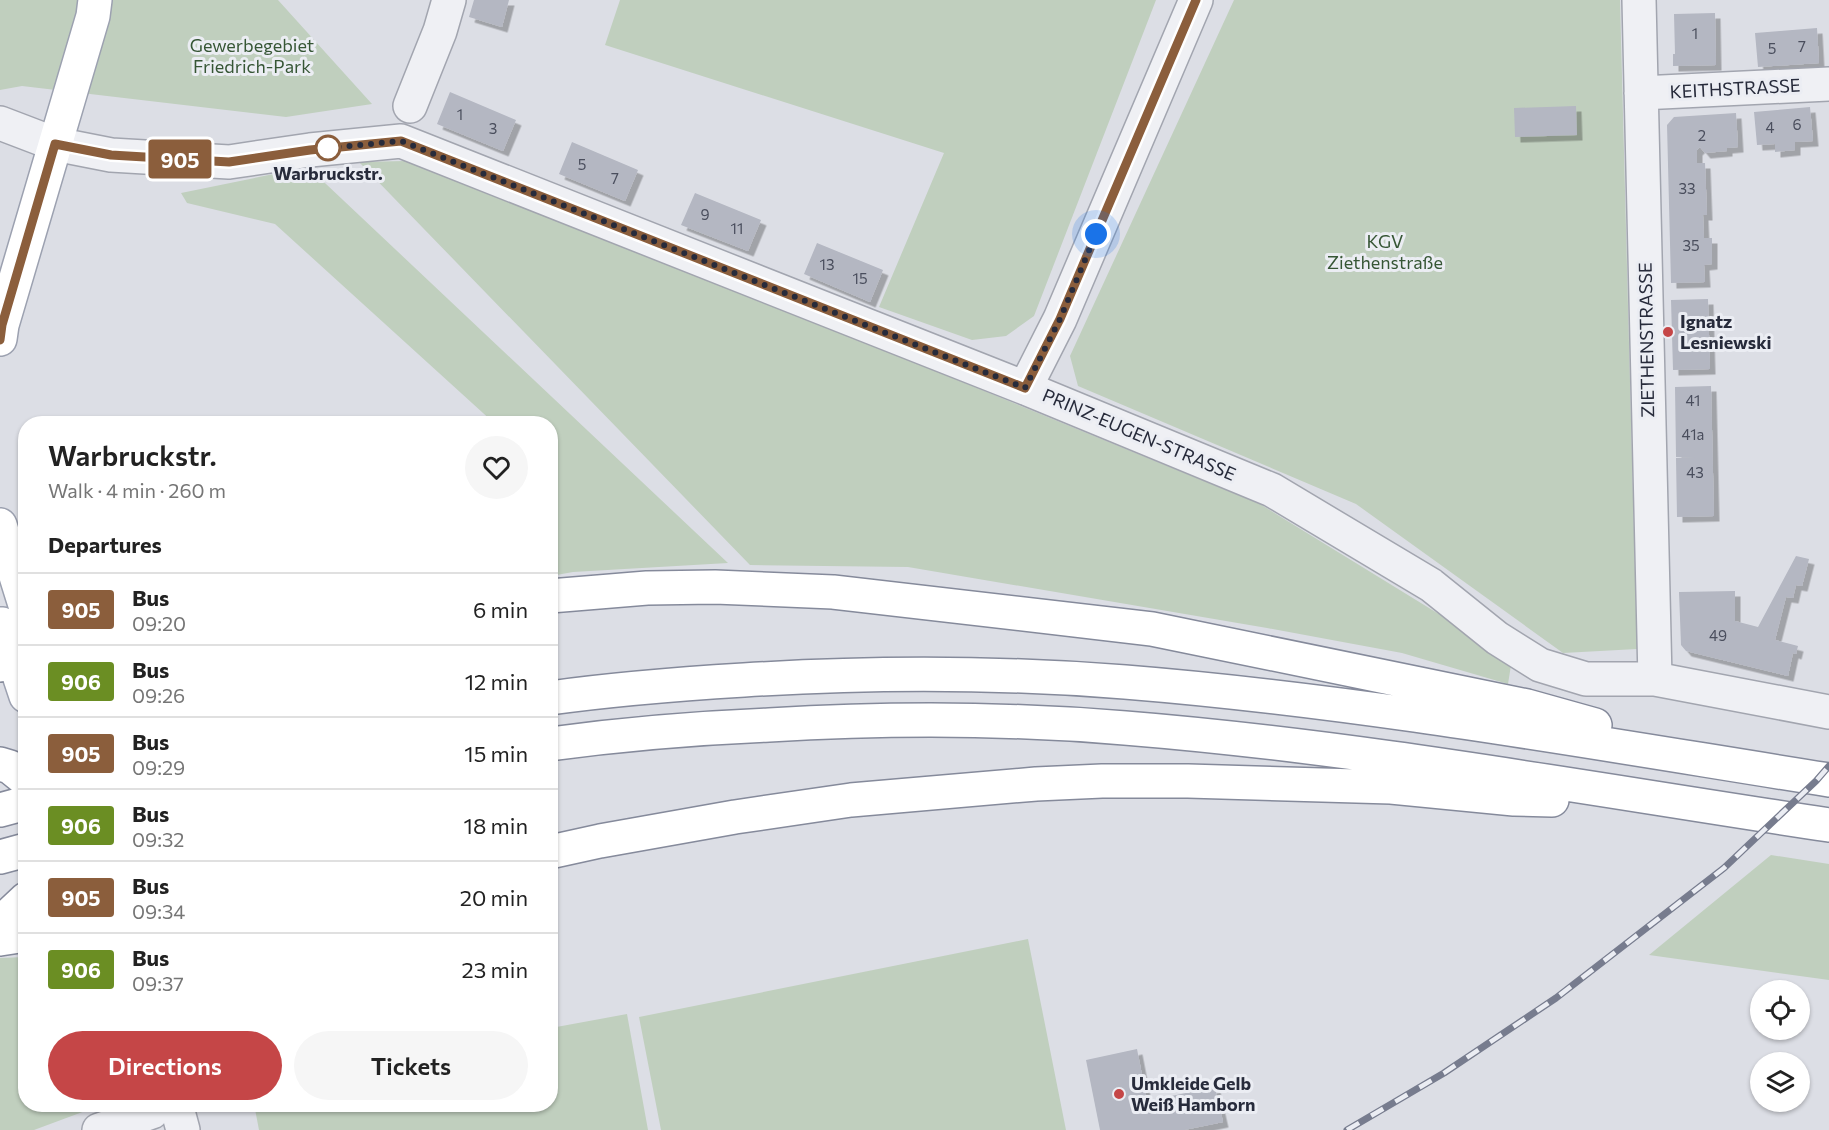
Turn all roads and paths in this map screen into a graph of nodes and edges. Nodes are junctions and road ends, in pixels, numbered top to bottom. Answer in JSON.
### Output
{"nodes":[{"id":1,"x":96,"y":0,"type":"edge"},
{"id":2,"x":449,"y":0,"type":"edge"},
{"id":3,"x":1196,"y":0,"type":"edge"},
{"id":4,"x":1639,"y":0,"type":"edge"},
{"id":5,"x":1829,"y":84,"type":"edge"},
{"id":6,"x":1641,"y":93,"type":"junction"},
{"id":7,"x":410,"y":106,"type":"dead end"},
{"id":8,"x":0,"y":123,"type":"edge"},
{"id":9,"x":55,"y":144,"type":"junction"},
{"id":10,"x":0,"y":339,"type":"edge"},
{"id":11,"x":1025,"y":388,"type":"junction"},
{"id":12,"x":0,"y":525,"type":"edge"},
{"id":13,"x":18,"y":582,"type":"edge"},
{"id":14,"x":558,"y":595,"type":"edge"},
{"id":15,"x":2,"y":626,"type":"edge"},
{"id":16,"x":0,"y":664,"type":"edge"},
{"id":17,"x":18,"y":673,"type":"edge"},
{"id":18,"x":1655,"y":679,"type":"junction"},
{"id":19,"x":558,"y":697,"type":"edge"},
{"id":20,"x":1829,"y":712,"type":"edge"},
{"id":21,"x":558,"y":743,"type":"edge"},
{"id":22,"x":0,"y":764,"type":"edge"},
{"id":23,"x":1727,"y":764,"type":"junction"},
{"id":24,"x":18,"y":774,"type":"edge"},
{"id":25,"x":1829,"y":780,"type":"edge"},
{"id":26,"x":1688,"y":804,"type":"junction"},
{"id":27,"x":18,"y":805,"type":"edge"},
{"id":28,"x":0,"y":810,"type":"edge"},
{"id":29,"x":1829,"y":825,"type":"edge"},
{"id":30,"x":558,"y":850,"type":"edge"},
{"id":31,"x":18,"y":852,"type":"edge"},
{"id":32,"x":0,"y":857,"type":"edge"},
{"id":33,"x":18,"y":906,"type":"edge"},
{"id":34,"x":0,"y":920,"type":"edge"},
{"id":35,"x":18,"y":936,"type":"edge"},
{"id":36,"x":0,"y":939,"type":"edge"},
{"id":37,"x":159,"y":1113,"type":"edge"},
{"id":38,"x":99,"y":1130,"type":"edge"},
{"id":39,"x":183,"y":1130,"type":"edge"}],
"edges":[{"from":1,"to":9,"type":"main road"},
{"from":2,"to":7,"type":"street"},
{"from":3,"to":11,"type":"street"},
{"from":4,"to":6,"type":"street","name":"ZIETHENSTRASSE"},
{"from":5,"to":6,"type":"street","name":"KEITHSTRASSE"},
{"from":6,"to":18,"type":"street","name":"ZIETHENSTRASSE"},
{"from":8,"to":9,"type":"street"},
{"from":9,"to":10,"type":"main road"},
{"from":9,"to":11,"type":"street","name":"PRINZ-EUGEN-STRASSE"},
{"from":11,"to":18,"type":"street","name":"PRINZ-EUGEN-STRASSE"},
{"from":12,"to":13,"type":"main road"},
{"from":14,"to":23,"type":"main road"},
{"from":15,"to":16,"type":"main road"},
{"from":15,"to":17,"type":"main road"},
{"from":18,"to":20,"type":"street","name":"PRINZ-EUGEN-STRASSE"},
{"from":19,"to":23,"type":"main road"},
{"from":21,"to":26,"type":"main road"},
{"from":22,"to":24,"type":"main road"},
{"from":23,"to":25,"type":"main road"},
{"from":26,"to":29,"type":"main road"},
{"from":26,"to":30,"type":"main road"},
{"from":27,"to":28,"type":"main road"},
{"from":31,"to":32,"type":"main road"},
{"from":33,"to":34,"type":"main road"},
{"from":35,"to":36,"type":"main road"},
{"from":37,"to":38,"type":"street"},
{"from":37,"to":39,"type":"street"}]}
